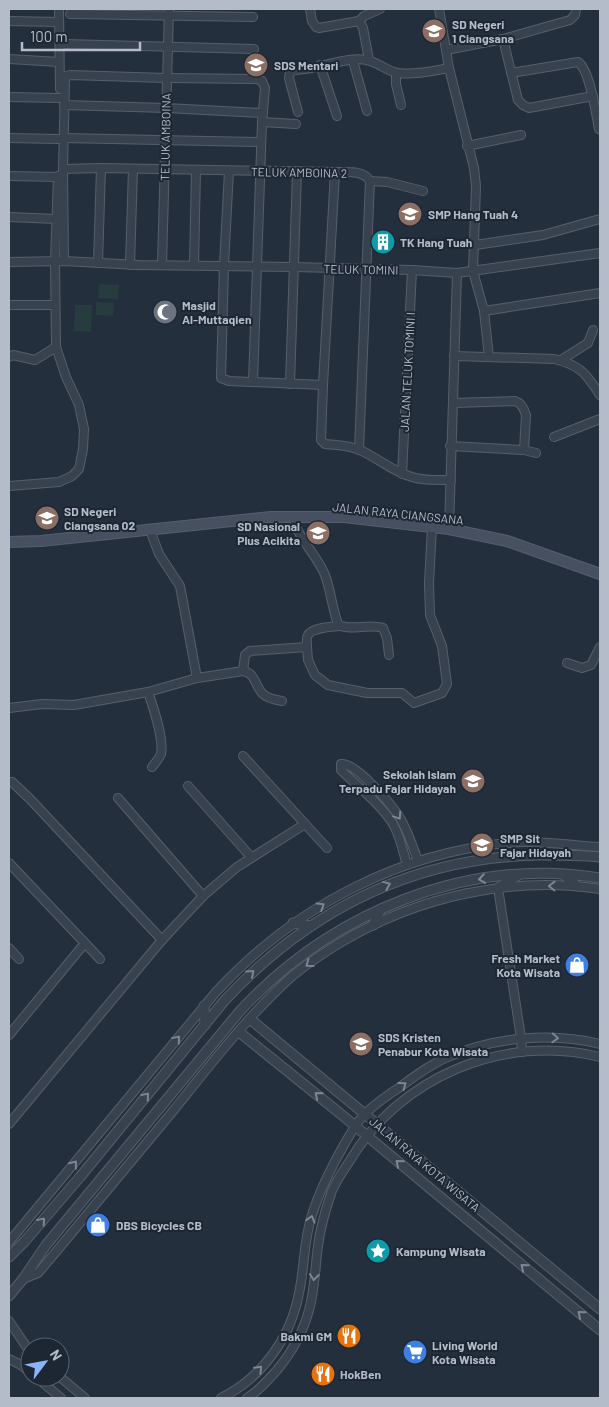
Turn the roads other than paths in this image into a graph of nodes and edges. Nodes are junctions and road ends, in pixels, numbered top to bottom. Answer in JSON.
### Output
{"nodes":[{"id":1,"x":59,"y":9,"type":"edge"},
{"id":2,"x":310,"y":9,"type":"edge"},
{"id":3,"x":380,"y":9,"type":"edge"},
{"id":4,"x":439,"y":9,"type":"edge"},
{"id":5,"x":576,"y":9,"type":"edge"},
{"id":6,"x":169,"y":12,"type":"edge"},
{"id":7,"x":70,"y":14,"type":"dead end"},
{"id":8,"x":253,"y":17,"type":"dead end"},
{"id":9,"x":359,"y":21,"type":"junction"},
{"id":10,"x":9,"y":22,"type":"edge"},
{"id":11,"x":58,"y":22,"type":"junction"},
{"id":12,"x":503,"y":39,"type":"junction"},
{"id":13,"x":65,"y":44,"type":"dead end"},
{"id":14,"x":167,"y":48,"type":"junction"},
{"id":15,"x":254,"y":49,"type":"dead end"},
{"id":16,"x":446,"y":50,"type":"junction"},
{"id":17,"x":9,"y":60,"type":"edge"},
{"id":18,"x":369,"y":60,"type":"junction"},
{"id":19,"x":353,"y":61,"type":"junction"},
{"id":20,"x":59,"y":62,"type":"junction"},
{"id":21,"x":320,"y":66,"type":"junction"},
{"id":22,"x":448,"y":68,"type":"junction"},
{"id":23,"x":396,"y":73,"type":"junction"},
{"id":24,"x":510,"y":73,"type":"junction"},
{"id":25,"x":166,"y":78,"type":"junction"},
{"id":26,"x":592,"y":96,"type":"junction"},
{"id":27,"x":9,"y":97,"type":"edge"},
{"id":28,"x":62,"y":101,"type":"junction"},
{"id":29,"x":401,"y":105,"type":"dead end"},
{"id":30,"x":166,"y":108,"type":"junction"},
{"id":31,"x":367,"y":111,"type":"dead end"},
{"id":32,"x":263,"y":112,"type":"junction"},
{"id":33,"x":298,"y":112,"type":"dead end"},
{"id":34,"x":337,"y":116,"type":"dead end"},
{"id":35,"x":262,"y":122,"type":"junction"},
{"id":36,"x":296,"y":124,"type":"dead end"},
{"id":37,"x":599,"y":129,"type":"dead end"},
{"id":38,"x":521,"y":135,"type":"dead end"},
{"id":39,"x":9,"y":138,"type":"edge"},
{"id":40,"x":61,"y":138,"type":"junction"},
{"id":41,"x":165,"y":139,"type":"junction"},
{"id":42,"x":262,"y":142,"type":"junction"},
{"id":43,"x":468,"y":146,"type":"junction"},
{"id":44,"x":100,"y":168,"type":"junction"},
{"id":45,"x":133,"y":168,"type":"junction"},
{"id":46,"x":63,"y":169,"type":"junction"},
{"id":47,"x":165,"y":169,"type":"junction"},
{"id":48,"x":196,"y":170,"type":"junction"},
{"id":49,"x":229,"y":171,"type":"junction"},
{"id":50,"x":260,"y":171,"type":"junction"},
{"id":51,"x":297,"y":171,"type":"junction"},
{"id":52,"x":335,"y":172,"type":"junction"},
{"id":53,"x":9,"y":176,"type":"edge"},
{"id":54,"x":58,"y":177,"type":"junction"},
{"id":55,"x":370,"y":182,"type":"junction"},
{"id":56,"x":423,"y":191,"type":"dead end"},
{"id":57,"x":9,"y":217,"type":"edge"},
{"id":58,"x":56,"y":219,"type":"junction"},
{"id":59,"x":600,"y":219,"type":"edge"},
{"id":60,"x":475,"y":244,"type":"junction"},
{"id":61,"x":600,"y":253,"type":"edge"},
{"id":62,"x":64,"y":261,"type":"junction"},
{"id":63,"x":9,"y":262,"type":"edge"},
{"id":64,"x":55,"y":262,"type":"junction"},
{"id":65,"x":98,"y":263,"type":"junction"},
{"id":66,"x":130,"y":265,"type":"junction"},
{"id":67,"x":162,"y":265,"type":"junction"},
{"id":68,"x":194,"y":265,"type":"junction"},
{"id":69,"x":224,"y":265,"type":"junction"},
{"id":70,"x":257,"y":267,"type":"junction"},
{"id":71,"x":294,"y":267,"type":"junction"},
{"id":72,"x":329,"y":269,"type":"junction"},
{"id":73,"x":368,"y":270,"type":"junction"},
{"id":74,"x":412,"y":270,"type":"junction"},
{"id":75,"x":473,"y":271,"type":"junction"},
{"id":76,"x":457,"y":273,"type":"junction"},
{"id":77,"x":600,"y":293,"type":"edge"},
{"id":78,"x":9,"y":306,"type":"edge"},
{"id":79,"x":55,"y":306,"type":"junction"},
{"id":80,"x":484,"y":311,"type":"junction"},
{"id":81,"x":593,"y":330,"type":"dead end"},
{"id":82,"x":56,"y":347,"type":"junction"},
{"id":83,"x":454,"y":356,"type":"junction"},
{"id":84,"x":9,"y":357,"type":"edge"},
{"id":85,"x":489,"y":357,"type":"junction"},
{"id":86,"x":561,"y":360,"type":"junction"},
{"id":87,"x":253,"y":382,"type":"junction"},
{"id":88,"x":290,"y":384,"type":"junction"},
{"id":89,"x":323,"y":385,"type":"junction"},
{"id":90,"x":600,"y":394,"type":"edge"},
{"id":91,"x":453,"y":403,"type":"junction"},
{"id":92,"x":600,"y":418,"type":"edge"},
{"id":93,"x":554,"y":436,"type":"dead end"},
{"id":94,"x":450,"y":446,"type":"junction"},
{"id":95,"x":359,"y":450,"type":"junction"},
{"id":96,"x":524,"y":450,"type":"junction"},
{"id":97,"x":536,"y":453,"type":"dead end"},
{"id":98,"x":402,"y":474,"type":"junction"},
{"id":99,"x":451,"y":480,"type":"junction"},
{"id":100,"x":9,"y":486,"type":"edge"},
{"id":101,"x":294,"y":517,"type":"junction"},
{"id":102,"x":432,"y":527,"type":"junction"},
{"id":103,"x":449,"y":529,"type":"junction"},
{"id":104,"x":150,"y":530,"type":"junction"},
{"id":105,"x":9,"y":542,"type":"edge"},
{"id":106,"x":600,"y":574,"type":"edge"},
{"id":107,"x":339,"y":626,"type":"junction"},
{"id":108,"x":307,"y":647,"type":"junction"},
{"id":109,"x":600,"y":647,"type":"edge"},
{"id":110,"x":389,"y":655,"type":"dead end"},
{"id":111,"x":567,"y":663,"type":"dead end"},
{"id":112,"x":243,"y":671,"type":"junction"},
{"id":113,"x":197,"y":678,"type":"junction"},
{"id":114,"x":148,"y":692,"type":"junction"},
{"id":115,"x":282,"y":701,"type":"dead end"},
{"id":116,"x":9,"y":708,"type":"edge"},
{"id":117,"x":243,"y":756,"type":"dead end"},
{"id":118,"x":152,"y":767,"type":"dead end"},
{"id":119,"x":9,"y":782,"type":"edge"},
{"id":120,"x":188,"y":786,"type":"dead end"},
{"id":121,"x":118,"y":798,"type":"dead end"},
{"id":122,"x":305,"y":824,"type":"junction"},
{"id":123,"x":484,"y":846,"type":"junction"},
{"id":124,"x":600,"y":846,"type":"edge"},
{"id":125,"x":327,"y":848,"type":"dead end"},
{"id":126,"x":251,"y":857,"type":"junction"},
{"id":127,"x":600,"y":857,"type":"edge"},
{"id":128,"x":485,"y":859,"type":"junction"},
{"id":129,"x":418,"y":861,"type":"junction"},
{"id":130,"x":9,"y":863,"type":"edge"},
{"id":131,"x":407,"y":865,"type":"junction"},
{"id":132,"x":419,"y":874,"type":"junction"},
{"id":133,"x":562,"y":874,"type":"junction"},
{"id":134,"x":520,"y":875,"type":"junction"},
{"id":135,"x":600,"y":878,"type":"edge"},
{"id":136,"x":577,"y":886,"type":"junction"},
{"id":137,"x":498,"y":888,"type":"junction"},
{"id":138,"x":600,"y":889,"type":"edge"},
{"id":139,"x":424,"y":892,"type":"junction"},
{"id":140,"x":203,"y":896,"type":"junction"},
{"id":141,"x":381,"y":909,"type":"junction"},
{"id":142,"x":293,"y":923,"type":"junction"},
{"id":143,"x":373,"y":925,"type":"junction"},
{"id":144,"x":311,"y":926,"type":"junction"},
{"id":145,"x":162,"y":940,"type":"junction"},
{"id":146,"x":85,"y":943,"type":"junction"},
{"id":147,"x":9,"y":948,"type":"edge"},
{"id":148,"x":20,"y":959,"type":"dead end"},
{"id":149,"x":100,"y":959,"type":"dead end"},
{"id":150,"x":204,"y":1006,"type":"junction"},
{"id":151,"x":250,"y":1019,"type":"junction"},
{"id":152,"x":205,"y":1025,"type":"junction"},
{"id":153,"x":239,"y":1032,"type":"junction"},
{"id":154,"x":9,"y":1035,"type":"edge"},
{"id":155,"x":521,"y":1038,"type":"junction"},
{"id":156,"x":600,"y":1044,"type":"edge"},
{"id":157,"x":522,"y":1052,"type":"junction"},
{"id":158,"x":600,"y":1057,"type":"edge"},
{"id":159,"x":365,"y":1114,"type":"junction"},
{"id":160,"x":9,"y":1124,"type":"edge"},
{"id":161,"x":377,"y":1124,"type":"junction"},
{"id":162,"x":355,"y":1126,"type":"junction"},
{"id":163,"x":367,"y":1136,"type":"junction"},
{"id":164,"x":9,"y":1242,"type":"edge"},
{"id":165,"x":9,"y":1257,"type":"edge"},
{"id":166,"x":23,"y":1279,"type":"junction"},
{"id":167,"x":572,"y":1285,"type":"junction"},
{"id":168,"x":9,"y":1296,"type":"edge"},
{"id":169,"x":562,"y":1297,"type":"junction"},
{"id":170,"x":600,"y":1309,"type":"edge"},
{"id":171,"x":9,"y":1321,"type":"edge"},
{"id":172,"x":600,"y":1330,"type":"edge"},
{"id":173,"x":20,"y":1337,"type":"edge"},
{"id":174,"x":70,"y":1385,"type":"edge"},
{"id":175,"x":48,"y":1387,"type":"edge"},
{"id":176,"x":61,"y":1398,"type":"edge"},
{"id":177,"x":85,"y":1398,"type":"edge"},
{"id":178,"x":220,"y":1398,"type":"edge"},
{"id":179,"x":247,"y":1398,"type":"edge"}],
"edges":[{"from":1,"to":11,"type":"street"},
{"from":2,"to":9,"type":"street"},
{"from":3,"to":9,"type":"street"},
{"from":4,"to":16,"type":"street"},
{"from":5,"to":12,"type":"street"},
{"from":6,"to":7,"type":"street"},
{"from":6,"to":8,"type":"street"},
{"from":6,"to":14,"type":"street","name":"TELUK AMBOINA"},
{"from":9,"to":18,"type":"street"},
{"from":10,"to":11,"type":"street"},
{"from":11,"to":20,"type":"street"},
{"from":12,"to":16,"type":"street"},
{"from":12,"to":24,"type":"street"},
{"from":13,"to":14,"type":"street"},
{"from":14,"to":15,"type":"street"},
{"from":14,"to":25,"type":"street","name":"TELUK AMBOINA"},
{"from":16,"to":22,"type":"street"},
{"from":17,"to":20,"type":"street"},
{"from":18,"to":19,"type":"street"},
{"from":18,"to":23,"type":"street"},
{"from":19,"to":21,"type":"street"},
{"from":19,"to":31,"type":"street"},
{"from":20,"to":28,"type":"street"},
{"from":21,"to":33,"type":"street"},
{"from":21,"to":34,"type":"street"},
{"from":22,"to":23,"type":"street"},
{"from":22,"to":43,"type":"street"},
{"from":23,"to":29,"type":"street"},
{"from":24,"to":26,"type":"street"},
{"from":24,"to":26,"type":"street"},
{"from":25,"to":28,"type":"street"},
{"from":25,"to":30,"type":"street","name":"TELUK AMBOINA"},
{"from":25,"to":32,"type":"street"},
{"from":26,"to":37,"type":"street"},
{"from":27,"to":28,"type":"street"},
{"from":28,"to":30,"type":"street"},
{"from":28,"to":40,"type":"street"},
{"from":30,"to":32,"type":"street"},
{"from":30,"to":41,"type":"street","name":"TELUK AMBOINA"},
{"from":32,"to":35,"type":"street"},
{"from":35,"to":36,"type":"street"},
{"from":35,"to":42,"type":"street"},
{"from":38,"to":43,"type":"street"},
{"from":39,"to":40,"type":"street"},
{"from":40,"to":41,"type":"street"},
{"from":40,"to":46,"type":"street"},
{"from":40,"to":54,"type":"street"},
{"from":41,"to":42,"type":"street"},
{"from":41,"to":47,"type":"street","name":"TELUK AMBOINA"},
{"from":42,"to":50,"type":"street"},
{"from":43,"to":60,"type":"street"},
{"from":44,"to":45,"type":"street","name":"TELUK AMBOINA 2"},
{"from":44,"to":46,"type":"street","name":"TELUK AMBOINA 2"},
{"from":44,"to":65,"type":"street"},
{"from":45,"to":47,"type":"street","name":"TELUK AMBOINA 2"},
{"from":45,"to":66,"type":"street"},
{"from":46,"to":62,"type":"street"},
{"from":47,"to":48,"type":"street","name":"TELUK AMBOINA 2"},
{"from":47,"to":67,"type":"street","name":"TELUK AMBOINA"},
{"from":48,"to":49,"type":"street","name":"TELUK AMBOINA 2"},
{"from":48,"to":68,"type":"street"},
{"from":49,"to":50,"type":"street","name":"TELUK AMBOINA 2"},
{"from":49,"to":69,"type":"street"},
{"from":50,"to":51,"type":"street","name":"TELUK AMBOINA 2"},
{"from":50,"to":70,"type":"street"},
{"from":51,"to":52,"type":"street","name":"TELUK AMBOINA 2"},
{"from":51,"to":71,"type":"street"},
{"from":52,"to":55,"type":"street","name":"TELUK AMBOINA 2"},
{"from":52,"to":72,"type":"street"},
{"from":53,"to":54,"type":"street"},
{"from":54,"to":58,"type":"street"},
{"from":55,"to":56,"type":"street","name":"TELUK AMBOINA 2"},
{"from":55,"to":73,"type":"street"},
{"from":57,"to":58,"type":"street"},
{"from":58,"to":64,"type":"street"},
{"from":59,"to":60,"type":"street"},
{"from":60,"to":75,"type":"street"},
{"from":61,"to":75,"type":"street","name":"TELUK TOMINI"},
{"from":62,"to":64,"type":"street","name":"TELUK TOMINI"},
{"from":62,"to":65,"type":"street","name":"TELUK TOMINI"},
{"from":63,"to":64,"type":"street","name":"TELUK TOMINI"},
{"from":64,"to":79,"type":"street"},
{"from":65,"to":66,"type":"street","name":"TELUK TOMINI"},
{"from":66,"to":67,"type":"street","name":"TELUK TOMINI"},
{"from":67,"to":68,"type":"street","name":"TELUK TOMINI"},
{"from":68,"to":69,"type":"street","name":"TELUK TOMINI"},
{"from":69,"to":70,"type":"street","name":"TELUK TOMINI"},
{"from":69,"to":87,"type":"street"},
{"from":70,"to":71,"type":"street","name":"TELUK TOMINI"},
{"from":70,"to":87,"type":"street"},
{"from":71,"to":72,"type":"street","name":"TELUK TOMINI"},
{"from":71,"to":88,"type":"street"},
{"from":72,"to":73,"type":"street","name":"TELUK TOMINI"},
{"from":72,"to":89,"type":"street"},
{"from":73,"to":74,"type":"street","name":"TELUK TOMINI"},
{"from":73,"to":95,"type":"street"},
{"from":74,"to":76,"type":"street","name":"TELUK TOMINI"},
{"from":74,"to":98,"type":"street","name":"JALAN TELUK TOMINI I"},
{"from":75,"to":76,"type":"street","name":"TELUK TOMINI"},
{"from":75,"to":80,"type":"street"},
{"from":76,"to":83,"type":"street"},
{"from":77,"to":80,"type":"street"},
{"from":78,"to":79,"type":"street"},
{"from":79,"to":82,"type":"street"},
{"from":80,"to":85,"type":"street"},
{"from":81,"to":86,"type":"street"},
{"from":82,"to":84,"type":"street"},
{"from":82,"to":100,"type":"street"},
{"from":83,"to":85,"type":"street"},
{"from":83,"to":91,"type":"street"},
{"from":85,"to":86,"type":"street"},
{"from":86,"to":90,"type":"street"},
{"from":87,"to":88,"type":"street"},
{"from":88,"to":89,"type":"street"},
{"from":89,"to":95,"type":"street"},
{"from":91,"to":94,"type":"street"},
{"from":91,"to":96,"type":"street"},
{"from":92,"to":93,"type":"street"},
{"from":94,"to":96,"type":"street"},
{"from":94,"to":99,"type":"street"},
{"from":95,"to":98,"type":"street"},
{"from":96,"to":97,"type":"street"},
{"from":98,"to":99,"type":"street"},
{"from":99,"to":103,"type":"street"},
{"from":101,"to":102,"type":"main road","name":"JALAN RAYA CIANGSANA"},
{"from":101,"to":104,"type":"main road","name":"JALAN RAYA CIANGSANA"},
{"from":101,"to":107,"type":"street"},
{"from":102,"to":103,"type":"main road","name":"JALAN RAYA CIANGSANA"},
{"from":102,"to":108,"type":"street"},
{"from":103,"to":106,"type":"main road","name":"JALAN RAYA CIANGSANA"},
{"from":104,"to":105,"type":"main road","name":"JALAN RAYA CIANGSANA"},
{"from":104,"to":113,"type":"street"},
{"from":107,"to":108,"type":"street"},
{"from":107,"to":110,"type":"street"},
{"from":108,"to":112,"type":"street"},
{"from":109,"to":111,"type":"street"},
{"from":112,"to":113,"type":"street"},
{"from":112,"to":115,"type":"street"},
{"from":113,"to":114,"type":"street"},
{"from":114,"to":116,"type":"street"},
{"from":114,"to":118,"type":"street"},
{"from":117,"to":122,"type":"street"},
{"from":119,"to":145,"type":"street"},
{"from":120,"to":126,"type":"street"},
{"from":121,"to":140,"type":"street"},
{"from":122,"to":125,"type":"street"},
{"from":122,"to":126,"type":"street"},
{"from":123,"to":124,"type":"street"},
{"from":123,"to":128,"type":"street"},
{"from":123,"to":129,"type":"street"},
{"from":126,"to":140,"type":"street"},
{"from":127,"to":128,"type":"street"},
{"from":128,"to":132,"type":"street"},
{"from":129,"to":131,"type":"street"},
{"from":131,"to":129,"type":"street","one_way":true},
{"from":130,"to":146,"type":"street"},
{"from":142,"to":131,"type":"street","one_way":true},
{"from":132,"to":139,"type":"street"},
{"from":144,"to":132,"type":"street","one_way":true},
{"from":133,"to":134,"type":"street"},
{"from":133,"to":135,"type":"street"},
{"from":133,"to":136,"type":"street"},
{"from":134,"to":137,"type":"street"},
{"from":134,"to":139,"type":"street","one_way":true},
{"from":136,"to":137,"type":"street","one_way":true},
{"from":136,"to":138,"type":"street"},
{"from":137,"to":143,"type":"street"},
{"from":137,"to":155,"type":"street"},
{"from":139,"to":141,"type":"street"},
{"from":140,"to":145,"type":"street"},
{"from":141,"to":143,"type":"street"},
{"from":141,"to":166,"type":"street"},
{"from":142,"to":144,"type":"street"},
{"from":142,"to":150,"type":"street"},
{"from":143,"to":151,"type":"street","one_way":true},
{"from":152,"to":144,"type":"street","one_way":true},
{"from":145,"to":160,"type":"street"},
{"from":146,"to":149,"type":"street"},
{"from":146,"to":154,"type":"street"},
{"from":147,"to":148,"type":"street"},
{"from":150,"to":152,"type":"street"},
{"from":164,"to":150,"type":"street","one_way":true},
{"from":151,"to":153,"type":"street"},
{"from":151,"to":159,"type":"street","name":"JALAN RAYA KOTA WISATA"},
{"from":165,"to":152,"type":"street","one_way":true},
{"from":162,"to":153,"type":"street","name":"JALAN RAYA KOTA WISATA","one_way":true},
{"from":153,"to":166,"type":"street"},
{"from":155,"to":156,"type":"street","one_way":true},
{"from":155,"to":157,"type":"street"},
{"from":159,"to":155,"type":"street","one_way":true},
{"from":157,"to":158,"type":"street"},
{"from":157,"to":161,"type":"street"},
{"from":159,"to":161,"type":"street","name":"JALAN RAYA KOTA WISATA"},
{"from":159,"to":162,"type":"street"},
{"from":161,"to":163,"type":"street"},
{"from":161,"to":167,"type":"street","name":"JALAN RAYA KOTA WISATA"},
{"from":162,"to":163,"type":"street","name":"JALAN RAYA KOTA WISATA"},
{"from":178,"to":162,"type":"street","one_way":true},
{"from":169,"to":163,"type":"street","name":"JALAN RAYA KOTA WISATA","one_way":true},
{"from":163,"to":179,"type":"street","one_way":true},
{"from":166,"to":168,"type":"street"},
{"from":167,"to":169,"type":"street"},
{"from":167,"to":170,"type":"street","name":"JALAN RAYA KOTA WISATA"},
{"from":172,"to":169,"type":"street","name":"JALAN RAYA KOTA WISATA","one_way":true},
{"from":171,"to":173,"type":"street"},
{"from":174,"to":177,"type":"street"},
{"from":175,"to":176,"type":"street"}]}
